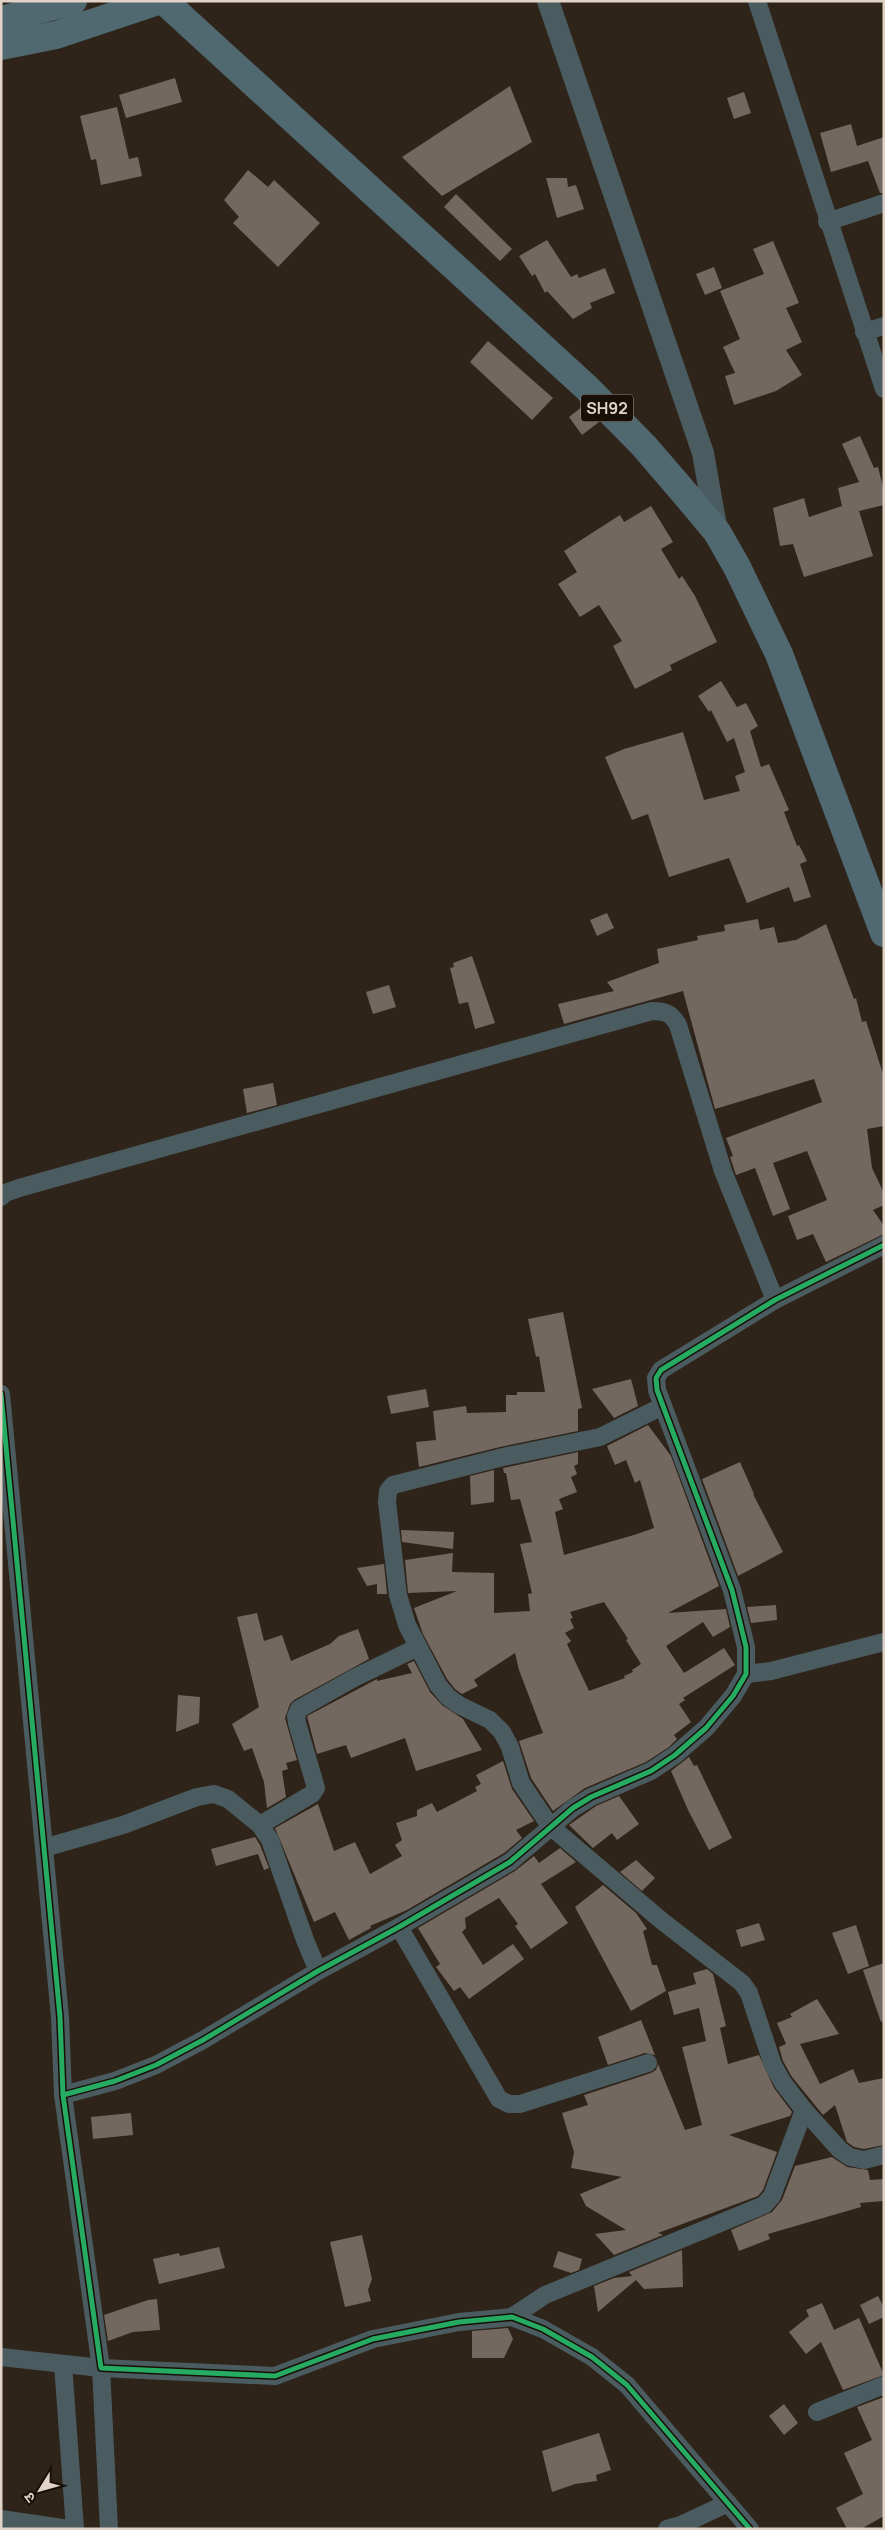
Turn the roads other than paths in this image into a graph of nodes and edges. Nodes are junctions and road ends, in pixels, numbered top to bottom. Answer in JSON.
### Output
{"nodes":[{"id":1,"x":73,"y":1,"type":"edge"},
{"id":2,"x":158,"y":1,"type":"edge"},
{"id":3,"x":164,"y":1,"type":"edge"},
{"id":4,"x":548,"y":1,"type":"edge"},
{"id":5,"x":757,"y":1,"type":"edge"},
{"id":6,"x":1,"y":20,"type":"edge"},
{"id":7,"x":1,"y":46,"type":"edge"},
{"id":8,"x":884,"y":203,"type":"edge"},
{"id":9,"x":827,"y":222,"type":"junction"},
{"id":10,"x":884,"y":326,"type":"edge"},
{"id":11,"x":864,"y":332,"type":"junction"},
{"id":12,"x":884,"y":389,"type":"edge"},
{"id":13,"x":717,"y":532,"type":"junction"},
{"id":14,"x":877,"y":893,"type":"edge"},
{"id":15,"x":884,"y":933,"type":"edge"},
{"id":16,"x":1,"y":1197,"type":"edge"},
{"id":17,"x":884,"y":1245,"type":"edge"},
{"id":18,"x":775,"y":1300,"type":"junction"},
{"id":19,"x":1,"y":1394,"type":"edge"},
{"id":20,"x":663,"y":1406,"type":"junction"},
{"id":21,"x":884,"y":1642,"type":"edge"},
{"id":22,"x":418,"y":1647,"type":"junction"},
{"id":23,"x":746,"y":1674,"type":"junction"},
{"id":24,"x":260,"y":1825,"type":"junction"},
{"id":25,"x":550,"y":1826,"type":"junction"},
{"id":26,"x":44,"y":1848,"type":"junction"},
{"id":27,"x":399,"y":1927,"type":"junction"},
{"id":28,"x":318,"y":1970,"type":"junction"},
{"id":29,"x":648,"y":2063,"type":"dead end"},
{"id":30,"x":63,"y":2096,"type":"junction"},
{"id":31,"x":804,"y":2110,"type":"junction"},
{"id":32,"x":884,"y":2155,"type":"edge"},
{"id":33,"x":512,"y":2317,"type":"junction"},
{"id":34,"x":1,"y":2357,"type":"edge"},
{"id":35,"x":63,"y":2364,"type":"junction"},
{"id":36,"x":102,"y":2368,"type":"junction"},
{"id":37,"x":884,"y":2385,"type":"edge"},
{"id":38,"x":817,"y":2412,"type":"dead end"},
{"id":39,"x":728,"y":2503,"type":"junction"},
{"id":40,"x":1,"y":2519,"type":"edge"},
{"id":41,"x":69,"y":2529,"type":"edge"},
{"id":42,"x":75,"y":2529,"type":"edge"},
{"id":43,"x":109,"y":2529,"type":"edge"},
{"id":44,"x":667,"y":2529,"type":"edge"},
{"id":45,"x":750,"y":2529,"type":"edge"}],
"edges":[{"from":1,"to":6,"type":"main road"},
{"from":2,"to":7,"type":"main road"},
{"from":3,"to":13,"type":"main road","number":"SH92"},
{"from":4,"to":13,"type":"street"},
{"from":5,"to":9,"type":"street"},
{"from":8,"to":9,"type":"street"},
{"from":9,"to":11,"type":"street"},
{"from":10,"to":11,"type":"street"},
{"from":11,"to":12,"type":"street"},
{"from":13,"to":14,"type":"main road","number":"SH92"},
{"from":14,"to":15,"type":"main road","number":"SH92"},
{"from":16,"to":18,"type":"street"},
{"from":17,"to":18,"type":"street"},
{"from":18,"to":20,"type":"street"},
{"from":19,"to":26,"type":"street"},
{"from":20,"to":22,"type":"street"},
{"from":20,"to":23,"type":"street"},
{"from":21,"to":23,"type":"street"},
{"from":22,"to":24,"type":"street"},
{"from":22,"to":25,"type":"street"},
{"from":23,"to":25,"type":"street"},
{"from":24,"to":26,"type":"street"},
{"from":24,"to":28,"type":"street"},
{"from":25,"to":27,"type":"street"},
{"from":25,"to":31,"type":"street"},
{"from":26,"to":30,"type":"street"},
{"from":27,"to":28,"type":"street"},
{"from":27,"to":29,"type":"street"},
{"from":28,"to":30,"type":"street"},
{"from":30,"to":36,"type":"street"},
{"from":31,"to":32,"type":"street"},
{"from":31,"to":33,"type":"street"},
{"from":33,"to":36,"type":"street"},
{"from":33,"to":39,"type":"street"},
{"from":34,"to":35,"type":"street"},
{"from":35,"to":36,"type":"street"},
{"from":35,"to":42,"type":"street"},
{"from":36,"to":43,"type":"street"},
{"from":37,"to":38,"type":"street"},
{"from":39,"to":44,"type":"street"},
{"from":39,"to":45,"type":"street"},
{"from":40,"to":41,"type":"street"}]}
